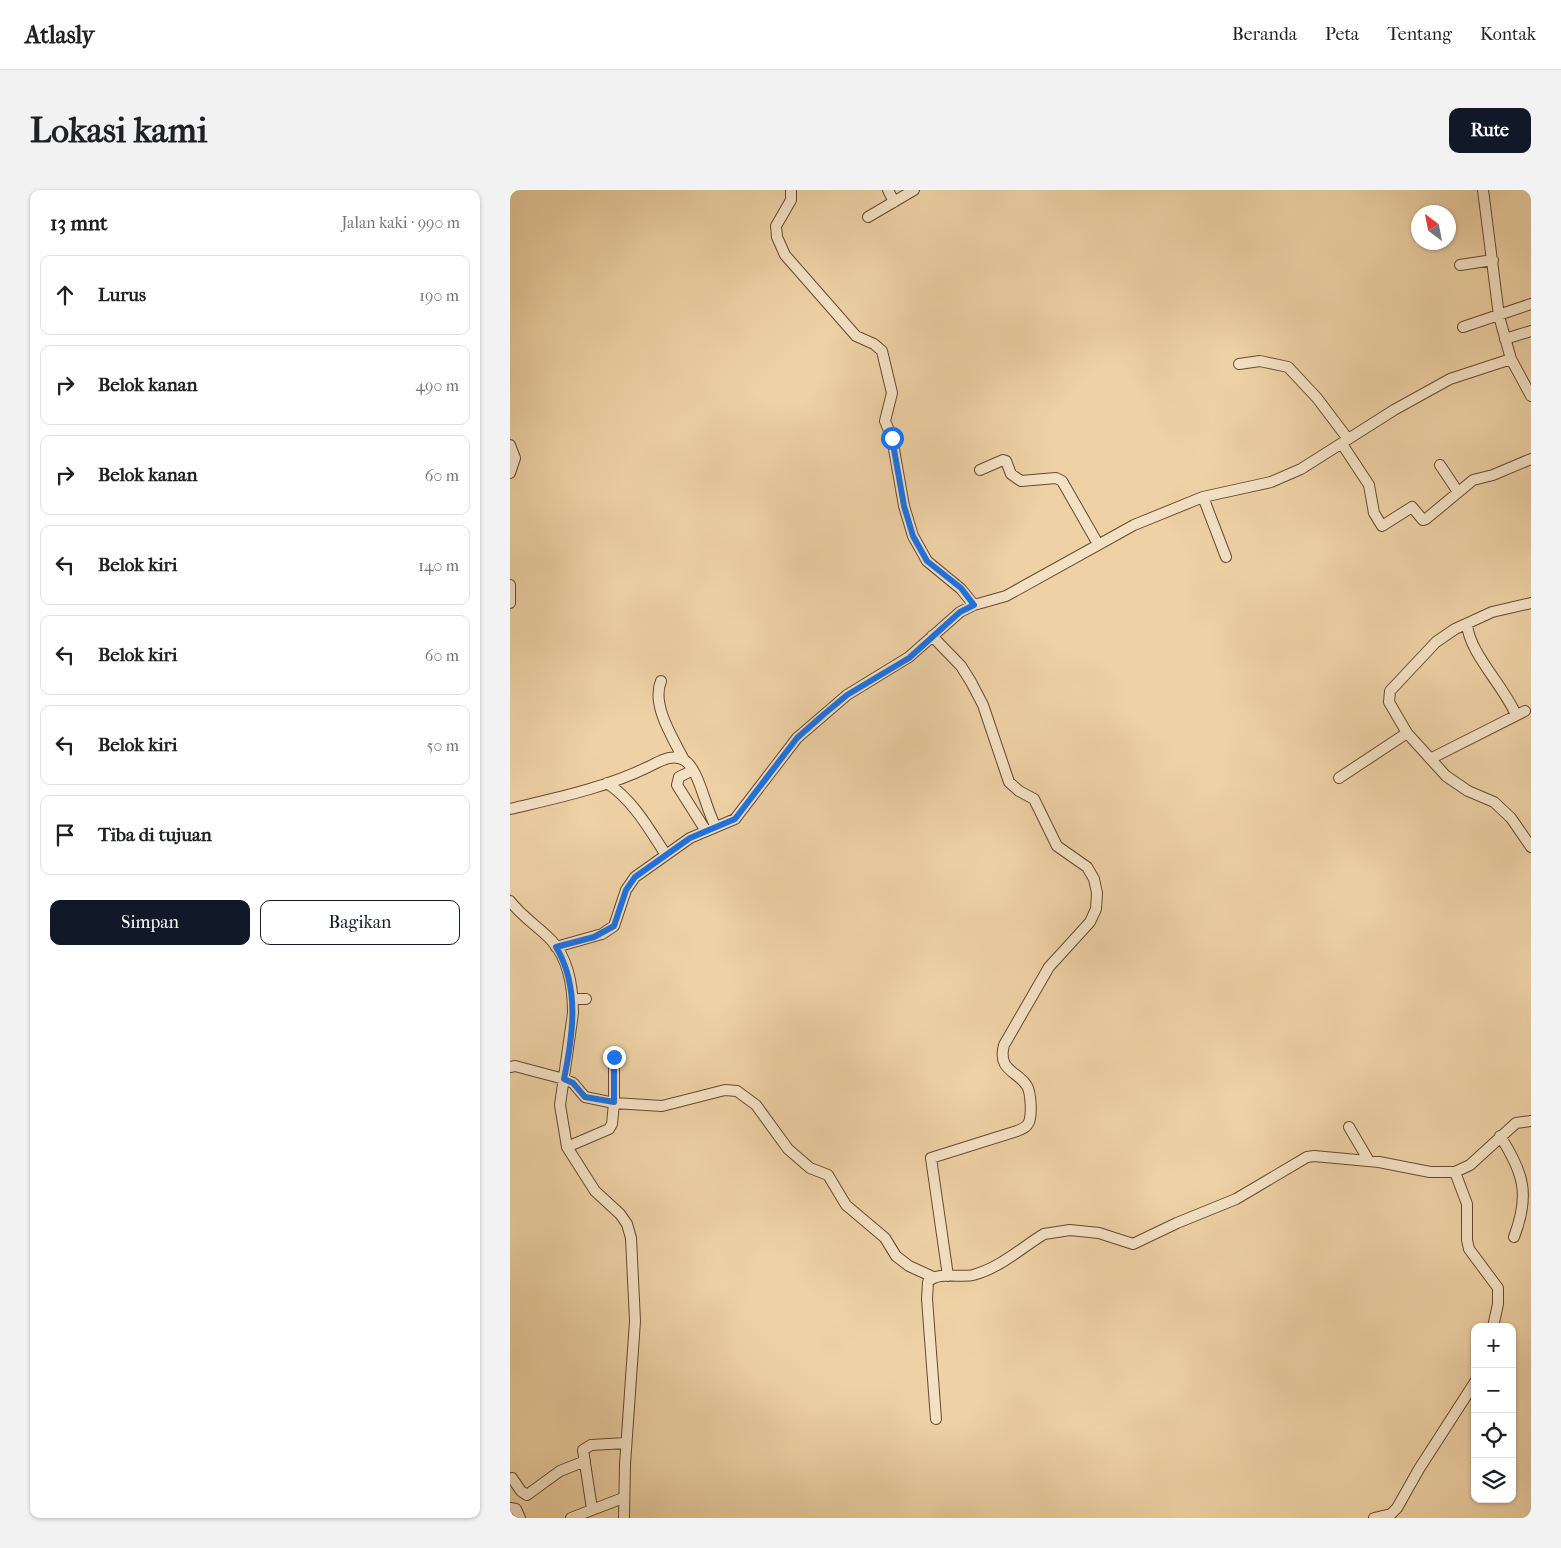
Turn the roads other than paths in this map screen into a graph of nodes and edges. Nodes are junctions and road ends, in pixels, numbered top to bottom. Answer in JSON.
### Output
{"nodes":[{"id":1,"x":791,"y":190,"type":"edge"},
{"id":2,"x":888,"y":190,"type":"edge"},
{"id":3,"x":914,"y":190,"type":"edge"},
{"id":4,"x":1483,"y":190,"type":"edge"},
{"id":5,"x":894,"y":202,"type":"junction"},
{"id":6,"x":868,"y":217,"type":"dead end"},
{"id":7,"x":1493,"y":260,"type":"junction"},
{"id":8,"x":1460,"y":265,"type":"dead end"},
{"id":9,"x":1531,"y":304,"type":"edge"},
{"id":10,"x":1499,"y":316,"type":"junction"},
{"id":11,"x":1463,"y":327,"type":"dead end"},
{"id":12,"x":1531,"y":331,"type":"edge"},
{"id":13,"x":1504,"y":339,"type":"junction"},
{"id":14,"x":1511,"y":359,"type":"junction"},
{"id":15,"x":1239,"y":364,"type":"dead end"},
{"id":16,"x":1531,"y":396,"type":"edge"},
{"id":17,"x":1345,"y":441,"type":"junction"},
{"id":18,"x":510,"y":445,"type":"edge"},
{"id":19,"x":1531,"y":459,"type":"edge"},
{"id":20,"x":1440,"y":465,"type":"dead end"},
{"id":21,"x":980,"y":470,"type":"dead end"},
{"id":22,"x":510,"y":473,"type":"edge"},
{"id":23,"x":1458,"y":492,"type":"junction"},
{"id":24,"x":1203,"y":497,"type":"junction"},
{"id":25,"x":1098,"y":544,"type":"junction"},
{"id":26,"x":1226,"y":557,"type":"dead end"},
{"id":27,"x":510,"y":585,"type":"edge"},
{"id":28,"x":510,"y":603,"type":"edge"},
{"id":29,"x":1531,"y":603,"type":"edge"},
{"id":30,"x":974,"y":605,"type":"junction"},
{"id":31,"x":1466,"y":624,"type":"junction"},
{"id":32,"x":932,"y":636,"type":"junction"},
{"id":33,"x":661,"y":681,"type":"dead end"},
{"id":34,"x":1407,"y":733,"type":"junction"},
{"id":35,"x":1432,"y":758,"type":"junction"},
{"id":36,"x":684,"y":760,"type":"junction"},
{"id":37,"x":693,"y":770,"type":"junction"},
{"id":38,"x":1339,"y":778,"type":"dead end"},
{"id":39,"x":607,"y":783,"type":"junction"},
{"id":40,"x":510,"y":809,"type":"edge"},
{"id":41,"x":716,"y":827,"type":"junction"},
{"id":42,"x":706,"y":832,"type":"junction"},
{"id":43,"x":1531,"y":847,"type":"edge"},
{"id":44,"x":666,"y":855,"type":"junction"},
{"id":45,"x":510,"y":901,"type":"edge"},
{"id":46,"x":556,"y":947,"type":"junction"},
{"id":47,"x":586,"y":999,"type":"dead end"},
{"id":48,"x":573,"y":1000,"type":"junction"},
{"id":49,"x":614,"y":1057,"type":"dead end"},
{"id":50,"x":510,"y":1067,"type":"edge"},
{"id":51,"x":564,"y":1079,"type":"junction"},
{"id":52,"x":614,"y":1102,"type":"junction"},
{"id":53,"x":1531,"y":1121,"type":"edge"},
{"id":54,"x":1349,"y":1127,"type":"dead end"},
{"id":55,"x":1500,"y":1136,"type":"junction"},
{"id":56,"x":567,"y":1147,"type":"junction"},
{"id":57,"x":1369,"y":1161,"type":"junction"},
{"id":58,"x":1455,"y":1172,"type":"junction"},
{"id":59,"x":1514,"y":1237,"type":"dead end"},
{"id":60,"x":948,"y":1276,"type":"junction"},
{"id":61,"x":933,"y":1277,"type":"junction"},
{"id":62,"x":1493,"y":1323,"type":"edge"},
{"id":63,"x":1471,"y":1388,"type":"edge"},
{"id":64,"x":936,"y":1418,"type":"dead end"},
{"id":65,"x":626,"y":1442,"type":"junction"},
{"id":66,"x":585,"y":1461,"type":"junction"},
{"id":67,"x":512,"y":1478,"type":"dead end"},
{"id":68,"x":623,"y":1498,"type":"junction"},
{"id":69,"x":510,"y":1508,"type":"edge"},
{"id":70,"x":592,"y":1509,"type":"junction"},
{"id":71,"x":520,"y":1518,"type":"edge"},
{"id":72,"x":571,"y":1518,"type":"edge"},
{"id":73,"x":624,"y":1518,"type":"edge"},
{"id":74,"x":1374,"y":1518,"type":"edge"}],
"edges":[{"from":1,"to":30,"type":"street"},
{"from":2,"to":5,"type":"street"},
{"from":3,"to":5,"type":"street"},
{"from":4,"to":7,"type":"street"},
{"from":5,"to":6,"type":"street"},
{"from":7,"to":8,"type":"street"},
{"from":7,"to":10,"type":"street"},
{"from":9,"to":10,"type":"street"},
{"from":10,"to":11,"type":"street"},
{"from":10,"to":13,"type":"street"},
{"from":12,"to":13,"type":"street"},
{"from":13,"to":14,"type":"street"},
{"from":14,"to":16,"type":"street"},
{"from":14,"to":17,"type":"street"},
{"from":15,"to":17,"type":"street"},
{"from":17,"to":23,"type":"street"},
{"from":17,"to":24,"type":"street"},
{"from":18,"to":22,"type":"street"},
{"from":19,"to":23,"type":"street"},
{"from":20,"to":23,"type":"street"},
{"from":21,"to":25,"type":"street"},
{"from":24,"to":25,"type":"street"},
{"from":24,"to":26,"type":"street"},
{"from":25,"to":30,"type":"street"},
{"from":27,"to":28,"type":"street"},
{"from":29,"to":31,"type":"street"},
{"from":30,"to":32,"type":"street"},
{"from":31,"to":34,"type":"street"},
{"from":31,"to":35,"type":"street"},
{"from":32,"to":41,"type":"street"},
{"from":32,"to":60,"type":"street"},
{"from":33,"to":36,"type":"street"},
{"from":34,"to":35,"type":"street"},
{"from":34,"to":38,"type":"street"},
{"from":35,"to":43,"type":"street"},
{"from":36,"to":37,"type":"street"},
{"from":36,"to":39,"type":"street"},
{"from":37,"to":41,"type":"street"},
{"from":37,"to":42,"type":"street"},
{"from":39,"to":40,"type":"street"},
{"from":39,"to":44,"type":"street"},
{"from":41,"to":42,"type":"street"},
{"from":42,"to":44,"type":"street"},
{"from":44,"to":46,"type":"street"},
{"from":45,"to":46,"type":"street"},
{"from":46,"to":48,"type":"street"},
{"from":47,"to":48,"type":"street"},
{"from":48,"to":51,"type":"street"},
{"from":49,"to":52,"type":"street"},
{"from":50,"to":51,"type":"street"},
{"from":51,"to":52,"type":"street"},
{"from":51,"to":56,"type":"street"},
{"from":52,"to":56,"type":"street"},
{"from":52,"to":61,"type":"street"},
{"from":53,"to":55,"type":"street"},
{"from":54,"to":57,"type":"street"},
{"from":55,"to":58,"type":"street"},
{"from":55,"to":59,"type":"street"},
{"from":56,"to":65,"type":"street"},
{"from":57,"to":58,"type":"street"},
{"from":57,"to":60,"type":"street"},
{"from":58,"to":62,"type":"street"},
{"from":60,"to":61,"type":"street"},
{"from":61,"to":64,"type":"street"},
{"from":63,"to":74,"type":"street"},
{"from":65,"to":66,"type":"street"},
{"from":65,"to":68,"type":"street"},
{"from":66,"to":67,"type":"street"},
{"from":66,"to":70,"type":"street"},
{"from":68,"to":70,"type":"street"},
{"from":68,"to":73,"type":"street"},
{"from":69,"to":71,"type":"street"},
{"from":70,"to":72,"type":"street"}]}
